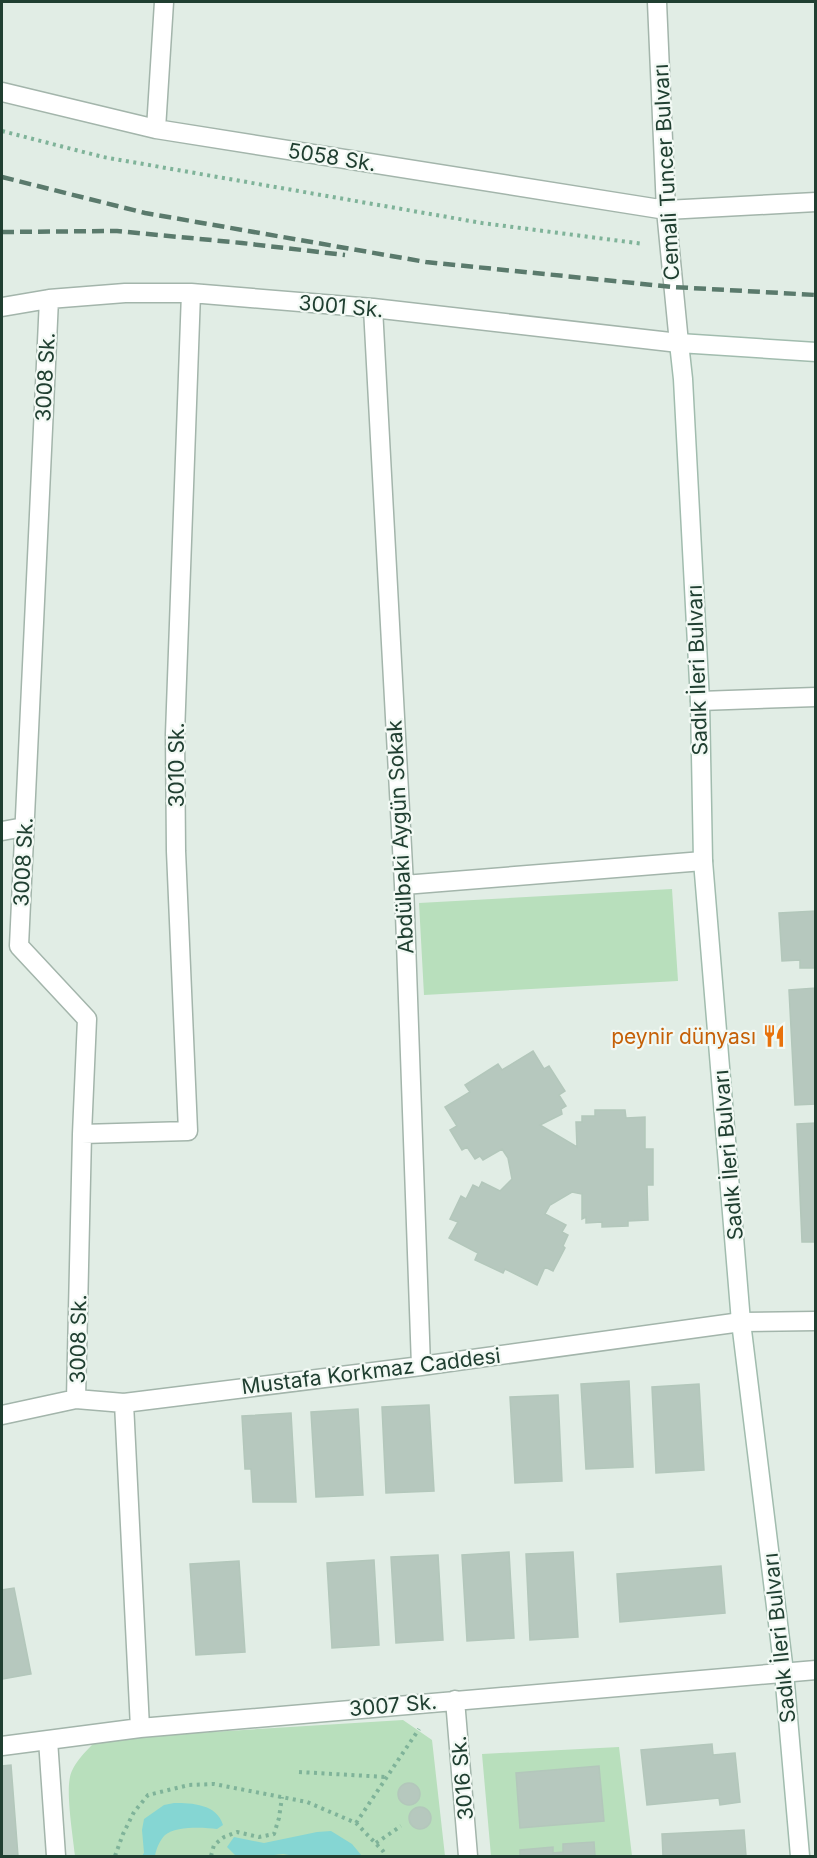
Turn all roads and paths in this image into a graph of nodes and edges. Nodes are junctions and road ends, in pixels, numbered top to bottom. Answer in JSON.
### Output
{"nodes":[{"id":1,"x":164,"y":2,"type":"edge"},
{"id":2,"x":657,"y":2,"type":"edge"},
{"id":3,"x":2,"y":92,"type":"edge"},
{"id":4,"x":156,"y":129,"type":"junction"},
{"id":5,"x":2,"y":131,"type":"edge"},
{"id":6,"x":816,"y":202,"type":"edge"},
{"id":7,"x":666,"y":210,"type":"junction"},
{"id":8,"x":669,"y":248,"type":"junction"},
{"id":9,"x":190,"y":292,"type":"junction"},
{"id":10,"x":49,"y":299,"type":"junction"},
{"id":11,"x":2,"y":307,"type":"edge"},
{"id":12,"x":373,"y":308,"type":"junction"},
{"id":13,"x":679,"y":343,"type":"junction"},
{"id":14,"x":816,"y":351,"type":"edge"},
{"id":15,"x":816,"y":697,"type":"edge"},
{"id":16,"x":699,"y":701,"type":"junction"},
{"id":17,"x":24,"y":827,"type":"junction"},
{"id":18,"x":2,"y":831,"type":"edge"},
{"id":19,"x":703,"y":861,"type":"junction"},
{"id":20,"x":404,"y":885,"type":"junction"},
{"id":21,"x":82,"y":1134,"type":"junction"},
{"id":22,"x":816,"y":1321,"type":"edge"},
{"id":23,"x":741,"y":1322,"type":"junction"},
{"id":24,"x":421,"y":1366,"type":"junction"},
{"id":25,"x":76,"y":1399,"type":"junction"},
{"id":26,"x":124,"y":1403,"type":"junction"},
{"id":27,"x":2,"y":1415,"type":"edge"},
{"id":28,"x":816,"y":1670,"type":"edge"},
{"id":29,"x":784,"y":1672,"type":"junction"},
{"id":30,"x":447,"y":1700,"type":"junction"},
{"id":31,"x":140,"y":1728,"type":"junction"},
{"id":32,"x":48,"y":1740,"type":"junction"},
{"id":33,"x":2,"y":1746,"type":"edge"},
{"id":34,"x":299,"y":1772,"type":"dead end"},
{"id":35,"x":387,"y":1778,"type":"junction"},
{"id":36,"x":282,"y":1797,"type":"junction"},
{"id":37,"x":356,"y":1823,"type":"junction"},
{"id":38,"x":401,"y":1826,"type":"dead end"},
{"id":39,"x":376,"y":1843,"type":"junction"},
{"id":40,"x":56,"y":1857,"type":"edge"},
{"id":41,"x":115,"y":1857,"type":"edge"},
{"id":42,"x":211,"y":1857,"type":"edge"},
{"id":43,"x":386,"y":1857,"type":"edge"},
{"id":44,"x":468,"y":1857,"type":"edge"},
{"id":45,"x":800,"y":1857,"type":"edge"}],
"edges":[{"from":1,"to":4,"type":"street"},
{"from":2,"to":7,"type":"street","name":"Cemali Tuncer Bulvarı"},
{"from":3,"to":4,"type":"street","name":"5058 Sk."},
{"from":4,"to":7,"type":"street","name":"5058 Sk."},
{"from":5,"to":8,"type":"path"},
{"from":6,"to":7,"type":"street","name":"5058 Sk."},
{"from":7,"to":8,"type":"street","name":"Cemali Tuncer Bulvarı"},
{"from":8,"to":13,"type":"street","name":"Cemali Tuncer Bulvarı"},
{"from":9,"to":10,"type":"street","name":"3001 Sk."},
{"from":9,"to":12,"type":"street","name":"3001 Sk."},
{"from":9,"to":21,"type":"street","name":"3010 Sk."},
{"from":10,"to":11,"type":"street","name":"3001 Sk."},
{"from":10,"to":17,"type":"street","name":"3008 Sk."},
{"from":12,"to":13,"type":"street","name":"3001 Sk."},
{"from":12,"to":20,"type":"street","name":"Abdülbaki Aygün Sokak"},
{"from":13,"to":14,"type":"street","name":"3001 Sk."},
{"from":13,"to":16,"type":"street","name":"Sadık İleri Bulvarı"},
{"from":15,"to":16,"type":"street"},
{"from":16,"to":19,"type":"street","name":"Sadık İleri Bulvarı"},
{"from":17,"to":18,"type":"street"},
{"from":17,"to":21,"type":"street","name":"3008 Sk."},
{"from":19,"to":20,"type":"street"},
{"from":19,"to":23,"type":"street","name":"Sadık İleri Bulvarı"},
{"from":20,"to":24,"type":"street","name":"Abdülbaki Aygün Sokak"},
{"from":21,"to":25,"type":"street","name":"3008 Sk."},
{"from":22,"to":23,"type":"street","name":"Mustafa Korkmaz Caddesi"},
{"from":23,"to":24,"type":"street","name":"Mustafa Korkmaz Caddesi"},
{"from":23,"to":29,"type":"street","name":"Sadık İleri Bulvarı"},
{"from":24,"to":26,"type":"street","name":"Mustafa Korkmaz Caddesi"},
{"from":25,"to":26,"type":"street","name":"Mustafa Korkmaz Caddesi"},
{"from":25,"to":27,"type":"street","name":"Mustafa Korkmaz Caddesi"},
{"from":26,"to":31,"type":"street"},
{"from":28,"to":29,"type":"street","name":"3007 Sk."},
{"from":29,"to":30,"type":"street","name":"3007 Sk."},
{"from":29,"to":45,"type":"street","name":"Sadık İleri Bulvarı"},
{"from":30,"to":31,"type":"street","name":"3007 Sk."},
{"from":30,"to":35,"type":"path"},
{"from":30,"to":44,"type":"street","name":"3016 Sk."},
{"from":31,"to":32,"type":"street","name":"3007 Sk."},
{"from":32,"to":33,"type":"street","name":"3007 Sk."},
{"from":32,"to":40,"type":"street"},
{"from":34,"to":35,"type":"path"},
{"from":35,"to":37,"type":"path"},
{"from":36,"to":37,"type":"path"},
{"from":36,"to":41,"type":"path"},
{"from":36,"to":42,"type":"path"},
{"from":37,"to":39,"type":"path"},
{"from":38,"to":39,"type":"path"},
{"from":39,"to":43,"type":"path"}]}
